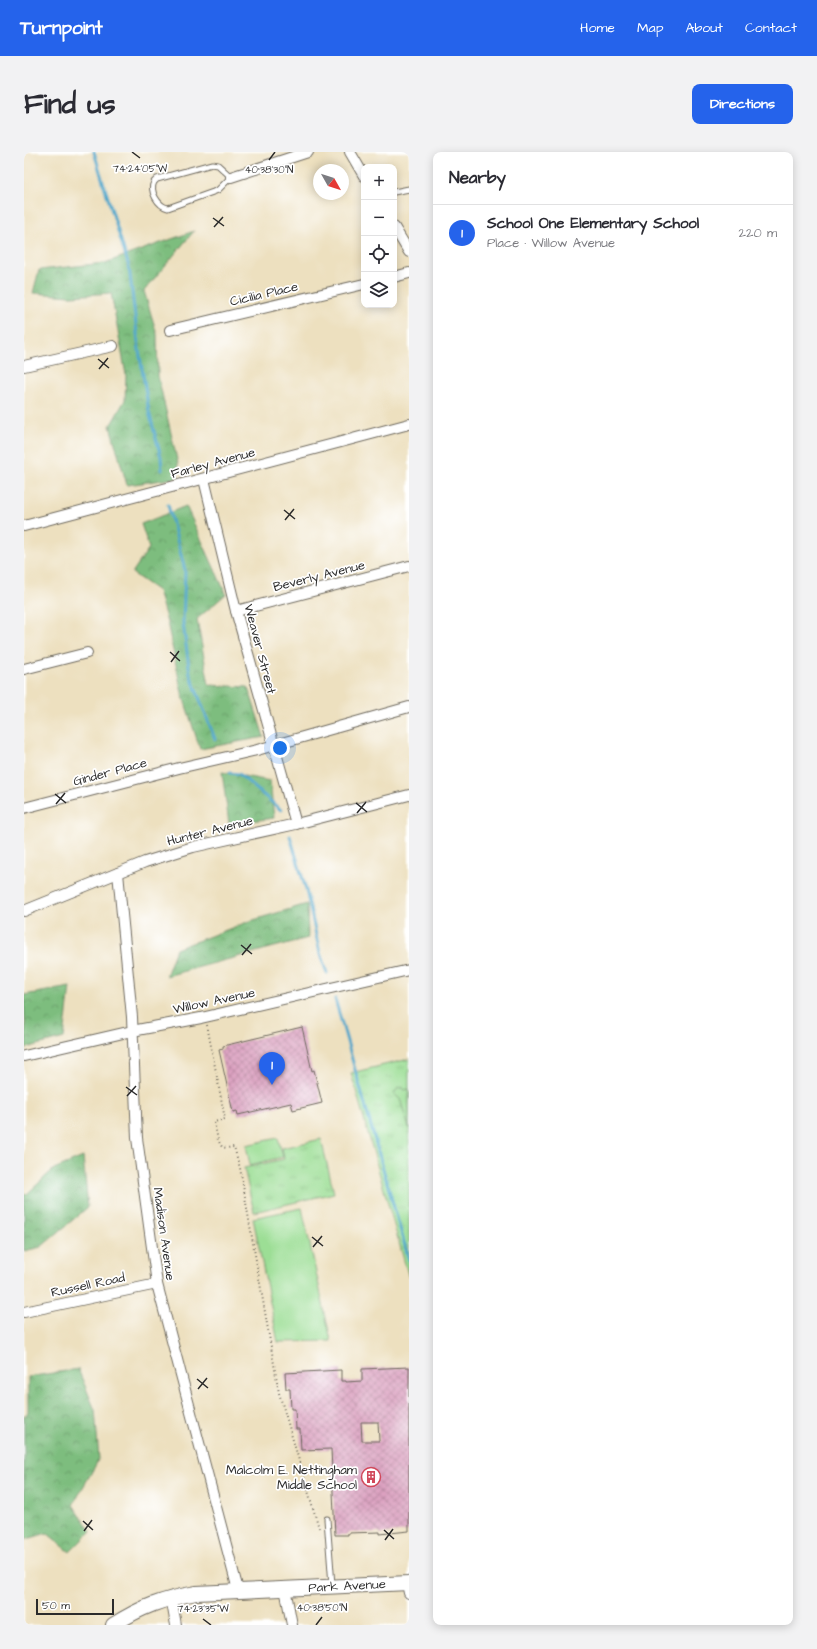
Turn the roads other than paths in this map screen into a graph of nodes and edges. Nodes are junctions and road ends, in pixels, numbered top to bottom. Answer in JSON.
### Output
{"nodes":[{"id":1,"x":308,"y":152,"type":"edge"},
{"id":2,"x":350,"y":152,"type":"edge"},
{"id":3,"x":361,"y":171,"type":"edge"},
{"id":4,"x":231,"y":177,"type":"junction"},
{"id":5,"x":409,"y":189,"type":"edge"},
{"id":6,"x":397,"y":191,"type":"edge"},
{"id":7,"x":397,"y":232,"type":"edge"},
{"id":8,"x":409,"y":252,"type":"edge"},
{"id":9,"x":409,"y":273,"type":"edge"},
{"id":10,"x":397,"y":276,"type":"edge"},
{"id":11,"x":361,"y":285,"type":"edge"},
{"id":12,"x":170,"y":330,"type":"dead end"},
{"id":13,"x":113,"y":346,"type":"dead end"},
{"id":14,"x":24,"y":366,"type":"edge"},
{"id":15,"x":409,"y":424,"type":"edge"},
{"id":16,"x":204,"y":479,"type":"junction"},
{"id":17,"x":24,"y":526,"type":"edge"},
{"id":18,"x":409,"y":566,"type":"edge"},
{"id":19,"x":236,"y":611,"type":"junction"},
{"id":20,"x":87,"y":653,"type":"dead end"},
{"id":21,"x":24,"y":669,"type":"edge"},
{"id":22,"x":409,"y":707,"type":"edge"},
{"id":23,"x":274,"y":745,"type":"junction"},
{"id":24,"x":409,"y":795,"type":"edge"},
{"id":25,"x":24,"y":808,"type":"edge"},
{"id":26,"x":296,"y":824,"type":"junction"},
{"id":27,"x":118,"y":873,"type":"junction"},
{"id":28,"x":24,"y":911,"type":"edge"},
{"id":29,"x":409,"y":970,"type":"edge"},
{"id":30,"x":132,"y":1031,"type":"junction"},
{"id":31,"x":24,"y":1056,"type":"edge"},
{"id":32,"x":157,"y":1284,"type":"junction"},
{"id":33,"x":24,"y":1312,"type":"edge"},
{"id":34,"x":328,"y":1519,"type":"dead end"},
{"id":35,"x":332,"y":1586,"type":"junction"},
{"id":36,"x":408,"y":1586,"type":"edge"},
{"id":37,"x":286,"y":1588,"type":"junction"},
{"id":38,"x":238,"y":1590,"type":"junction"},
{"id":39,"x":171,"y":1597,"type":"junction"},
{"id":40,"x":112,"y":1625,"type":"edge"},
{"id":41,"x":176,"y":1625,"type":"edge"},
{"id":42,"x":292,"y":1625,"type":"edge"}],
"edges":[{"from":1,"to":4,"type":"street"},
{"from":2,"to":3,"type":"street"},
{"from":4,"to":4,"type":"lane"},
{"from":5,"to":6,"type":"lane"},
{"from":7,"to":8,"type":"street"},
{"from":9,"to":10,"type":"street"},
{"from":11,"to":12,"type":"street","name":"Cicilia Place"},
{"from":13,"to":14,"type":"street"},
{"from":15,"to":16,"type":"street","name":"Farley Avenue"},
{"from":16,"to":17,"type":"street","name":"Farley Avenue"},
{"from":16,"to":19,"type":"street","name":"Weaver Street"},
{"from":18,"to":19,"type":"street","name":"Beverly Avenue"},
{"from":19,"to":23,"type":"street","name":"Weaver Street"},
{"from":20,"to":21,"type":"street"},
{"from":22,"to":23,"type":"street","name":"Ginder Place"},
{"from":23,"to":25,"type":"street","name":"Ginder Place"},
{"from":23,"to":26,"type":"street","name":"Weaver Street"},
{"from":24,"to":26,"type":"street","name":"Hunter Avenue"},
{"from":26,"to":27,"type":"street","name":"Hunter Avenue"},
{"from":27,"to":28,"type":"street","name":"Hunter Avenue"},
{"from":27,"to":30,"type":"street","name":"Madison Avenue"},
{"from":29,"to":30,"type":"street","name":"Willow Avenue"},
{"from":30,"to":31,"type":"street","name":"Willow Avenue"},
{"from":30,"to":32,"type":"street","name":"Madison Avenue"},
{"from":32,"to":33,"type":"street","name":"Russell Road"},
{"from":32,"to":38,"type":"street","name":"Madison Avenue"},
{"from":34,"to":35,"type":"lane"},
{"from":35,"to":36,"type":"main road","name":"Park Avenue"},
{"from":35,"to":37,"type":"main road","name":"Park Avenue"},
{"from":37,"to":38,"type":"main road","name":"Park Avenue"},
{"from":37,"to":42,"type":"street"},
{"from":38,"to":39,"type":"main road","name":"Park Avenue"},
{"from":39,"to":40,"type":"main road","name":"Park Avenue"},
{"from":39,"to":41,"type":"street"}]}
